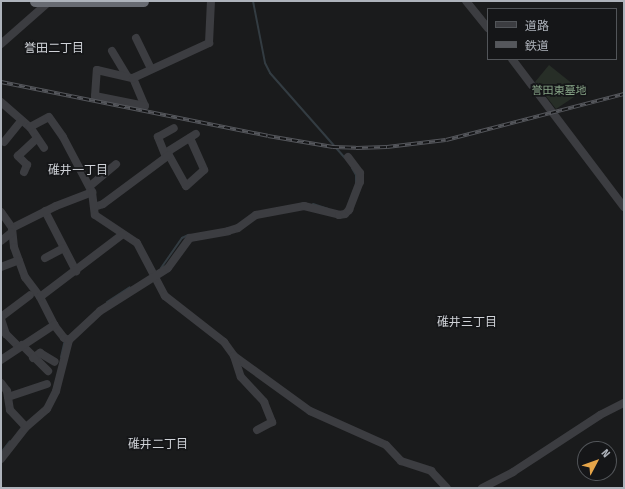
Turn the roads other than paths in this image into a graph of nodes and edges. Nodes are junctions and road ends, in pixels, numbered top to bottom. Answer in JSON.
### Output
{"nodes":[{"id":1,"x":35,"y":1,"type":"edge"},
{"id":2,"x":50,"y":1,"type":"edge"},
{"id":3,"x":143,"y":1,"type":"edge"},
{"id":4,"x":210,"y":1,"type":"edge"},
{"id":5,"x":466,"y":1,"type":"edge"},
{"id":6,"x":487,"y":27,"type":"edge"},
{"id":7,"x":136,"y":38,"type":"dead end"},
{"id":8,"x":1,"y":44,"type":"edge"},
{"id":9,"x":112,"y":51,"type":"dead end"},
{"id":10,"x":513,"y":60,"type":"edge"},
{"id":11,"x":151,"y":69,"type":"junction"},
{"id":12,"x":130,"y":77,"type":"junction"},
{"id":13,"x":1,"y":102,"type":"edge"},
{"id":14,"x":21,"y":121,"type":"junction"},
{"id":15,"x":30,"y":127,"type":"junction"},
{"id":16,"x":174,"y":128,"type":"dead end"},
{"id":17,"x":37,"y":138,"type":"junction"},
{"id":18,"x":4,"y":142,"type":"dead end"},
{"id":19,"x":44,"y":148,"type":"dead end"},
{"id":20,"x":168,"y":156,"type":"junction"},
{"id":21,"x":348,"y":157,"type":"dead end"},
{"id":22,"x":116,"y":164,"type":"dead end"},
{"id":23,"x":24,"y":172,"type":"dead end"},
{"id":24,"x":91,"y":189,"type":"junction"},
{"id":25,"x":94,"y":207,"type":"junction"},
{"id":26,"x":624,"y":207,"type":"edge"},
{"id":27,"x":45,"y":211,"type":"junction"},
{"id":28,"x":1,"y":212,"type":"edge"},
{"id":29,"x":12,"y":231,"type":"junction"},
{"id":30,"x":122,"y":234,"type":"junction"},
{"id":31,"x":1,"y":241,"type":"edge"},
{"id":32,"x":64,"y":248,"type":"junction"},
{"id":33,"x":45,"y":258,"type":"dead end"},
{"id":34,"x":19,"y":260,"type":"junction"},
{"id":35,"x":1,"y":266,"type":"edge"},
{"id":36,"x":76,"y":271,"type":"junction"},
{"id":37,"x":153,"y":278,"type":"junction"},
{"id":38,"x":30,"y":295,"type":"dead end"},
{"id":39,"x":40,"y":297,"type":"junction"},
{"id":40,"x":1,"y":318,"type":"edge"},
{"id":41,"x":54,"y":326,"type":"junction"},
{"id":42,"x":69,"y":340,"type":"junction"},
{"id":43,"x":21,"y":346,"type":"junction"},
{"id":44,"x":234,"y":356,"type":"junction"},
{"id":45,"x":33,"y":358,"type":"junction"},
{"id":46,"x":1,"y":360,"type":"edge"},
{"id":47,"x":55,"y":362,"type":"dead end"},
{"id":48,"x":48,"y":371,"type":"dead end"},
{"id":49,"x":1,"y":383,"type":"edge"},
{"id":50,"x":47,"y":384,"type":"dead end"},
{"id":51,"x":8,"y":397,"type":"junction"},
{"id":52,"x":624,"y":403,"type":"edge"},
{"id":53,"x":26,"y":427,"type":"junction"},
{"id":54,"x":257,"y":430,"type":"dead end"},
{"id":55,"x":1,"y":459,"type":"edge"},
{"id":56,"x":446,"y":488,"type":"edge"},
{"id":57,"x":482,"y":488,"type":"edge"}],
"edges":[{"from":1,"to":2,"type":"highway"},
{"from":2,"to":3,"type":"highway"},
{"from":2,"to":8,"type":"street"},
{"from":4,"to":11,"type":"street"},
{"from":5,"to":6,"type":"street"},
{"from":7,"to":11,"type":"street"},
{"from":9,"to":12,"type":"street"},
{"from":10,"to":26,"type":"street"},
{"from":11,"to":12,"type":"street"},
{"from":12,"to":12,"type":"street"},
{"from":13,"to":14,"type":"street"},
{"from":14,"to":15,"type":"street"},
{"from":14,"to":18,"type":"street"},
{"from":15,"to":17,"type":"street"},
{"from":15,"to":24,"type":"street"},
{"from":16,"to":20,"type":"street"},
{"from":17,"to":19,"type":"street"},
{"from":17,"to":23,"type":"street"},
{"from":20,"to":20,"type":"street"},
{"from":20,"to":25,"type":"street"},
{"from":21,"to":37,"type":"street"},
{"from":22,"to":24,"type":"street"},
{"from":24,"to":25,"type":"street"},
{"from":24,"to":27,"type":"street"},
{"from":25,"to":30,"type":"street"},
{"from":27,"to":29,"type":"street"},
{"from":27,"to":32,"type":"street"},
{"from":28,"to":29,"type":"street"},
{"from":29,"to":31,"type":"street"},
{"from":29,"to":34,"type":"street"},
{"from":30,"to":36,"type":"street"},
{"from":30,"to":37,"type":"street"},
{"from":32,"to":33,"type":"street"},
{"from":32,"to":36,"type":"street"},
{"from":34,"to":35,"type":"street"},
{"from":34,"to":39,"type":"street"},
{"from":36,"to":39,"type":"street"},
{"from":37,"to":42,"type":"street"},
{"from":37,"to":44,"type":"street"},
{"from":38,"to":40,"type":"street"},
{"from":39,"to":41,"type":"street"},
{"from":40,"to":43,"type":"street"},
{"from":41,"to":42,"type":"street"},
{"from":41,"to":43,"type":"street"},
{"from":42,"to":53,"type":"street"},
{"from":43,"to":45,"type":"street"},
{"from":43,"to":46,"type":"street"},
{"from":44,"to":54,"type":"street"},
{"from":44,"to":56,"type":"street"},
{"from":45,"to":47,"type":"street"},
{"from":45,"to":48,"type":"street"},
{"from":49,"to":51,"type":"street"},
{"from":50,"to":51,"type":"street"},
{"from":51,"to":53,"type":"street"},
{"from":52,"to":57,"type":"street"},
{"from":53,"to":55,"type":"street"}]}
